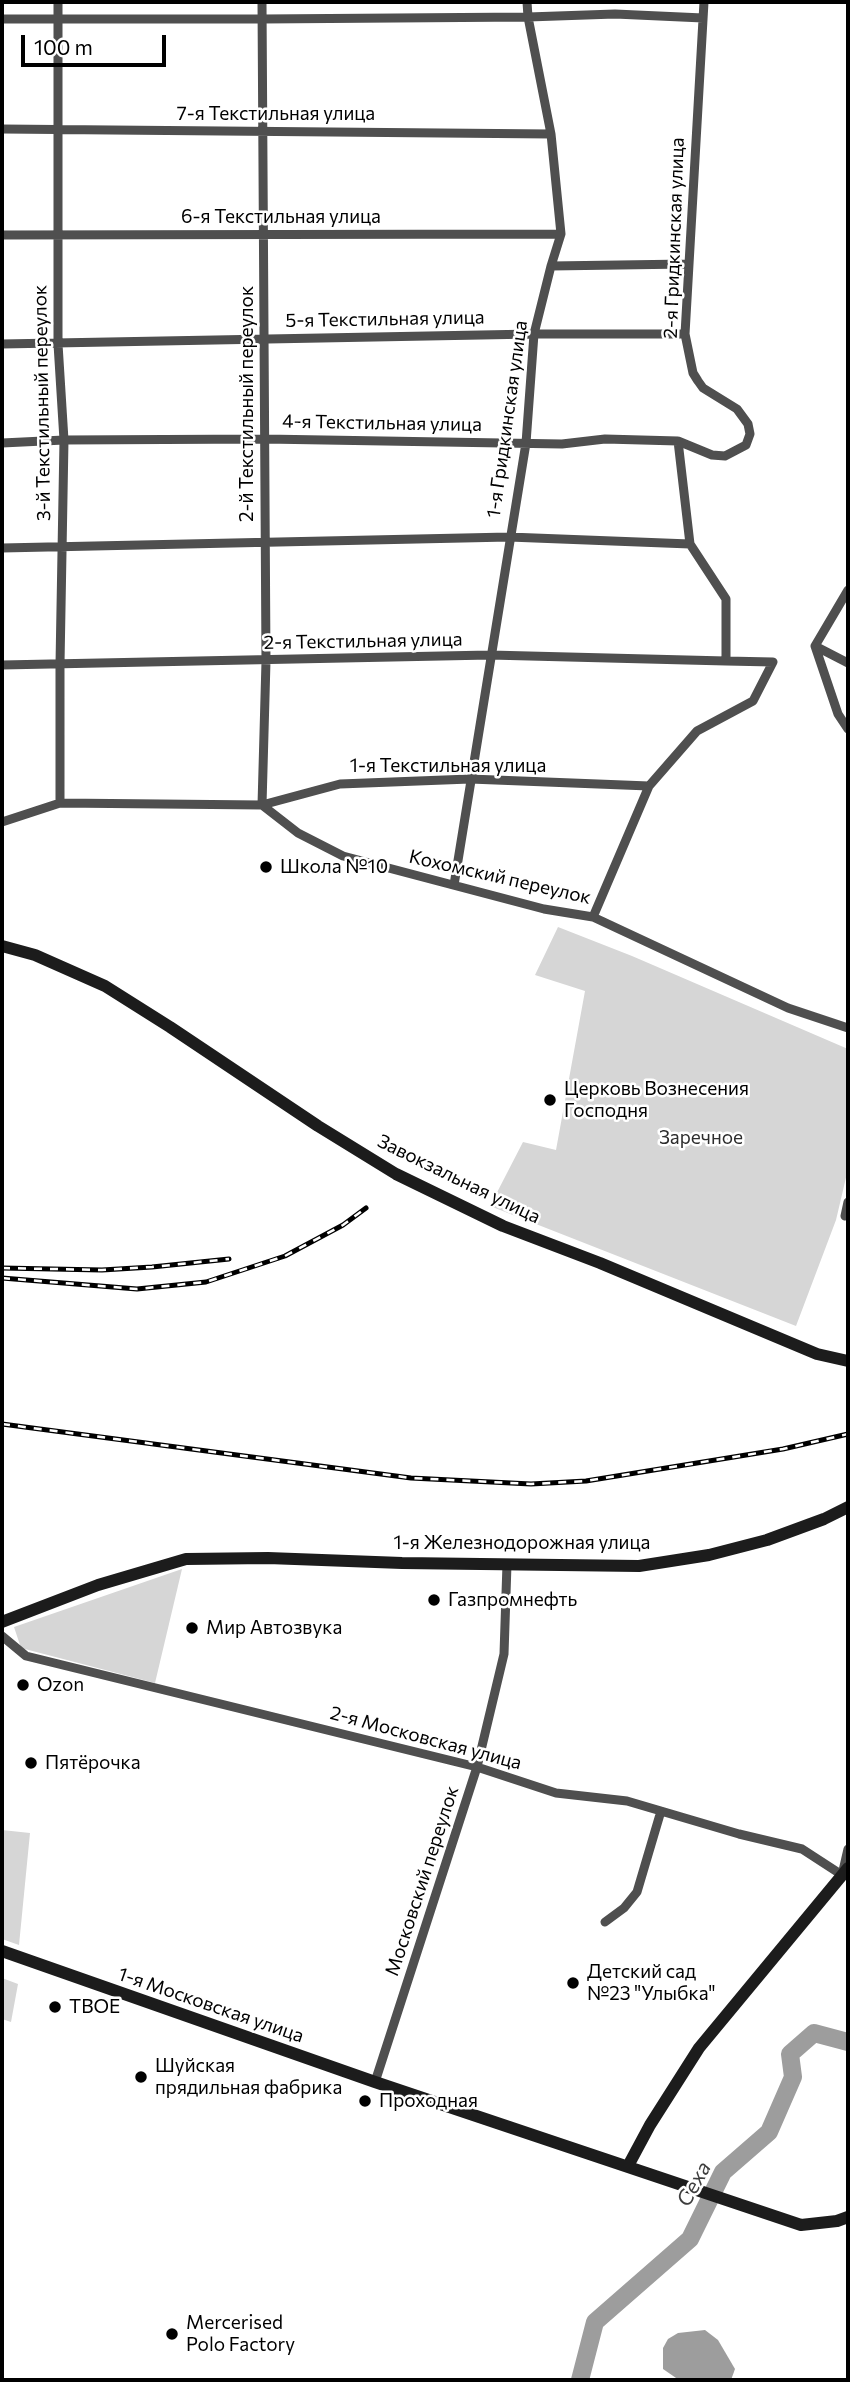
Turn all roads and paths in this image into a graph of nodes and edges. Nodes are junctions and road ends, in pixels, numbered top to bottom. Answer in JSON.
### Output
{"nodes":[{"id":1,"x":58,"y":2,"type":"edge"},
{"id":2,"x":262,"y":2,"type":"edge"},
{"id":3,"x":527,"y":2,"type":"edge"},
{"id":4,"x":704,"y":2,"type":"edge"},
{"id":5,"x":528,"y":17,"type":"junction"},
{"id":6,"x":2,"y":19,"type":"edge"},
{"id":7,"x":263,"y":19,"type":"junction"},
{"id":8,"x":703,"y":19,"type":"junction"},
{"id":9,"x":59,"y":20,"type":"junction"},
{"id":10,"x":2,"y":129,"type":"edge"},
{"id":11,"x":58,"y":131,"type":"junction"},
{"id":12,"x":264,"y":131,"type":"junction"},
{"id":13,"x":551,"y":134,"type":"junction"},
{"id":14,"x":561,"y":234,"type":"junction"},
{"id":15,"x":2,"y":235,"type":"edge"},
{"id":16,"x":58,"y":235,"type":"junction"},
{"id":17,"x":265,"y":235,"type":"junction"},
{"id":18,"x":687,"y":264,"type":"junction"},
{"id":19,"x":551,"y":266,"type":"junction"},
{"id":20,"x":534,"y":334,"type":"junction"},
{"id":21,"x":685,"y":334,"type":"junction"},
{"id":22,"x":264,"y":338,"type":"junction"},
{"id":23,"x":2,"y":344,"type":"edge"},
{"id":24,"x":58,"y":344,"type":"junction"},
{"id":25,"x":265,"y":439,"type":"junction"},
{"id":26,"x":64,"y":440,"type":"junction"},
{"id":27,"x":678,"y":441,"type":"junction"},
{"id":28,"x":2,"y":443,"type":"edge"},
{"id":29,"x":526,"y":443,"type":"junction"},
{"id":30,"x":509,"y":537,"type":"junction"},
{"id":31,"x":264,"y":542,"type":"junction"},
{"id":32,"x":690,"y":544,"type":"junction"},
{"id":33,"x":61,"y":547,"type":"junction"},
{"id":34,"x":2,"y":548,"type":"edge"},
{"id":35,"x":848,"y":590,"type":"edge"},
{"id":36,"x":815,"y":646,"type":"junction"},
{"id":37,"x":490,"y":655,"type":"junction"},
{"id":38,"x":267,"y":661,"type":"junction"},
{"id":39,"x":726,"y":661,"type":"junction"},
{"id":40,"x":848,"y":663,"type":"edge"},
{"id":41,"x":60,"y":664,"type":"junction"},
{"id":42,"x":2,"y":665,"type":"edge"},
{"id":43,"x":848,"y":729,"type":"edge"},
{"id":44,"x":470,"y":779,"type":"junction"},
{"id":45,"x":649,"y":786,"type":"junction"},
{"id":46,"x":61,"y":803,"type":"junction"},
{"id":47,"x":262,"y":805,"type":"junction"},
{"id":48,"x":2,"y":822,"type":"edge"},
{"id":49,"x":454,"y":885,"type":"junction"},
{"id":50,"x":593,"y":917,"type":"junction"},
{"id":51,"x":2,"y":946,"type":"edge"},
{"id":52,"x":848,"y":1028,"type":"edge"},
{"id":53,"x":848,"y":1202,"type":"edge"},
{"id":54,"x":845,"y":1216,"type":"dead end"},
{"id":55,"x":848,"y":1362,"type":"edge"},
{"id":56,"x":848,"y":1507,"type":"edge"},
{"id":57,"x":507,"y":1564,"type":"junction"},
{"id":58,"x":2,"y":1622,"type":"edge"},
{"id":59,"x":2,"y":1636,"type":"edge"},
{"id":60,"x":477,"y":1767,"type":"junction"},
{"id":61,"x":661,"y":1811,"type":"junction"},
{"id":62,"x":848,"y":1849,"type":"edge"},
{"id":63,"x":845,"y":1871,"type":"edge"},
{"id":64,"x":605,"y":1922,"type":"dead end"},
{"id":65,"x":2,"y":1951,"type":"edge"},
{"id":66,"x":374,"y":2082,"type":"junction"},
{"id":67,"x":628,"y":2166,"type":"junction"},
{"id":68,"x":848,"y":2217,"type":"edge"}],
"edges":[{"from":1,"to":9,"type":"street","name":"3-й Текстильный переулок"},
{"from":2,"to":7,"type":"street","name":"2-й Текстильный переулок"},
{"from":3,"to":5,"type":"street","name":"1-я Гридкинская улица"},
{"from":4,"to":8,"type":"street","name":"2-я Гридкинская улица"},
{"from":5,"to":7,"type":"street"},
{"from":5,"to":8,"type":"street"},
{"from":5,"to":13,"type":"street","name":"1-я Гридкинская улица"},
{"from":6,"to":9,"type":"street"},
{"from":7,"to":9,"type":"street"},
{"from":7,"to":12,"type":"street","name":"2-й Текстильный переулок"},
{"from":8,"to":18,"type":"street","name":"2-я Гридкинская улица"},
{"from":9,"to":11,"type":"street","name":"3-й Текстильный переулок"},
{"from":10,"to":11,"type":"street","name":"7-я Текстильная улица"},
{"from":11,"to":12,"type":"street","name":"7-я Текстильная улица"},
{"from":11,"to":16,"type":"street","name":"3-й Текстильный переулок"},
{"from":12,"to":13,"type":"street","name":"7-я Текстильная улица"},
{"from":12,"to":17,"type":"street","name":"2-й Текстильный переулок"},
{"from":13,"to":14,"type":"street","name":"1-я Гридкинская улица"},
{"from":14,"to":17,"type":"street","name":"6-я Текстильная улица"},
{"from":14,"to":19,"type":"street","name":"1-я Гридкинская улица"},
{"from":15,"to":16,"type":"street","name":"6-я Текстильная улица"},
{"from":16,"to":17,"type":"street","name":"6-я Текстильная улица"},
{"from":16,"to":24,"type":"street","name":"3-й Текстильный переулок"},
{"from":17,"to":22,"type":"street","name":"2-й Текстильный переулок"},
{"from":18,"to":19,"type":"street"},
{"from":18,"to":21,"type":"street","name":"2-я Гридкинская улица"},
{"from":19,"to":20,"type":"street","name":"1-я Гридкинская улица"},
{"from":20,"to":21,"type":"street","name":"5-я Текстильная улица"},
{"from":20,"to":22,"type":"street","name":"5-я Текстильная улица"},
{"from":20,"to":29,"type":"street","name":"1-я Гридкинская улица"},
{"from":21,"to":27,"type":"street","name":"2-я Гридкинская улица"},
{"from":22,"to":24,"type":"street","name":"5-я Текстильная улица"},
{"from":22,"to":25,"type":"street","name":"2-й Текстильный переулок"},
{"from":23,"to":24,"type":"street","name":"5-я Текстильная улица"},
{"from":24,"to":26,"type":"street","name":"3-й Текстильный переулок"},
{"from":25,"to":26,"type":"street","name":"4-я Текстильная улица"},
{"from":25,"to":29,"type":"street","name":"4-я Текстильная улица"},
{"from":25,"to":31,"type":"street","name":"2-й Текстильный переулок"},
{"from":26,"to":28,"type":"street","name":"4-я Текстильная улица"},
{"from":26,"to":33,"type":"street","name":"3-й Текстильный переулок"},
{"from":27,"to":29,"type":"street","name":"4-я Текстильная улица"},
{"from":27,"to":32,"type":"street"},
{"from":29,"to":30,"type":"street","name":"1-я Гридкинская улица"},
{"from":30,"to":31,"type":"street"},
{"from":30,"to":32,"type":"street"},
{"from":30,"to":37,"type":"street","name":"1-я Гридкинская улица"},
{"from":31,"to":33,"type":"street"},
{"from":31,"to":38,"type":"street","name":"2-й Текстильный переулок"},
{"from":32,"to":39,"type":"street"},
{"from":33,"to":34,"type":"street"},
{"from":33,"to":41,"type":"street","name":"3-й Текстильный переулок"},
{"from":35,"to":36,"type":"street"},
{"from":36,"to":40,"type":"street"},
{"from":36,"to":43,"type":"street"},
{"from":37,"to":38,"type":"street","name":"2-я Текстильная улица"},
{"from":37,"to":39,"type":"street","name":"2-я Текстильная улица"},
{"from":37,"to":44,"type":"street","name":"1-я Гридкинская улица"},
{"from":38,"to":41,"type":"street","name":"2-я Текстильная улица"},
{"from":38,"to":47,"type":"street","name":"2-й Текстильный переулок"},
{"from":39,"to":45,"type":"street"},
{"from":41,"to":42,"type":"street","name":"2-я Текстильная улица"},
{"from":41,"to":46,"type":"street","name":"3-й Текстильный переулок"},
{"from":44,"to":45,"type":"street","name":"1-я Текстильная улица"},
{"from":44,"to":47,"type":"street","name":"1-я Текстильная улица"},
{"from":44,"to":49,"type":"street","name":"1-я Гридкинская улица"},
{"from":45,"to":50,"type":"street"},
{"from":46,"to":47,"type":"street","name":"1-я Текстильная улица"},
{"from":46,"to":48,"type":"street","name":"1-я Текстильная улица"},
{"from":47,"to":49,"type":"street","name":"Кохомский переулок"},
{"from":49,"to":50,"type":"street","name":"Кохомский переулок"},
{"from":50,"to":52,"type":"street","name":"Кохомский переулок"},
{"from":51,"to":55,"type":"main road","name":"Завокзальная улица"},
{"from":53,"to":54,"type":"street"},
{"from":56,"to":57,"type":"main road","name":"1-я Железнодорожная улица"},
{"from":57,"to":58,"type":"main road","name":"1-я Железнодорожная улица"},
{"from":57,"to":60,"type":"street","name":"Московский переулок"},
{"from":59,"to":60,"type":"street","name":"2-я Московская улица"},
{"from":60,"to":61,"type":"street","name":"2-я Московская улица"},
{"from":60,"to":66,"type":"street","name":"Московский переулок"},
{"from":61,"to":63,"type":"street","name":"2-я Московская улица"},
{"from":61,"to":64,"type":"street"},
{"from":62,"to":63,"type":"street"},
{"from":63,"to":67,"type":"main road"},
{"from":65,"to":66,"type":"main road","name":"1-я Московская улица"},
{"from":66,"to":67,"type":"main road","name":"1-я Московская улица"},
{"from":67,"to":68,"type":"main road","name":"1-я Московская улица"}]}
